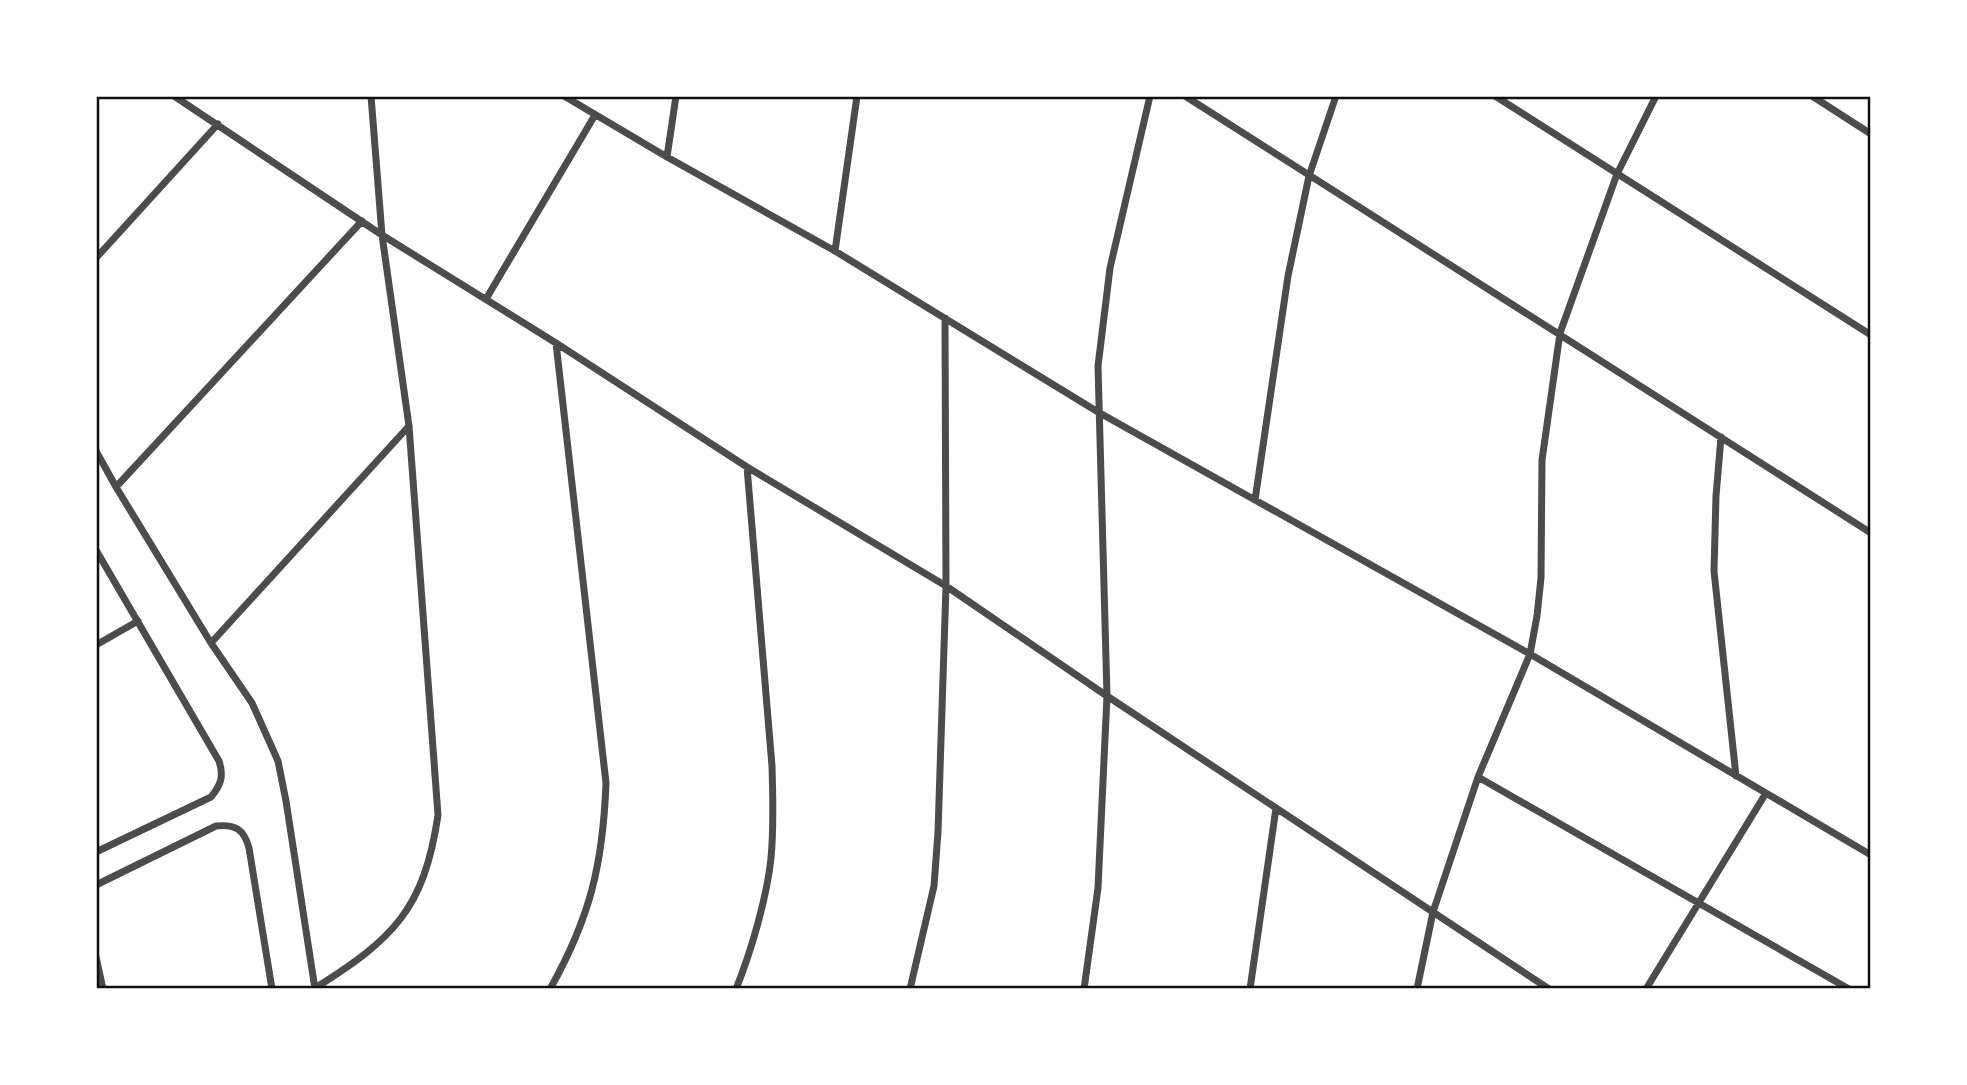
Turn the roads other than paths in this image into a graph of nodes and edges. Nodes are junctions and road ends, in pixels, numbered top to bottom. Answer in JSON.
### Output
{"nodes":[{"id":1,"x":174,"y":96,"type":"edge"},
{"id":2,"x":371,"y":96,"type":"edge"},
{"id":3,"x":564,"y":96,"type":"edge"},
{"id":4,"x":676,"y":96,"type":"edge"},
{"id":5,"x":857,"y":96,"type":"edge"},
{"id":6,"x":1150,"y":96,"type":"edge"},
{"id":7,"x":1185,"y":96,"type":"edge"},
{"id":8,"x":1336,"y":96,"type":"edge"},
{"id":9,"x":1495,"y":96,"type":"edge"},
{"id":10,"x":1656,"y":96,"type":"edge"},
{"id":11,"x":1812,"y":96,"type":"edge"},
{"id":12,"x":595,"y":115,"type":"junction"},
{"id":13,"x":218,"y":124,"type":"junction"},
{"id":14,"x":1871,"y":134,"type":"edge"},
{"id":15,"x":667,"y":157,"type":"junction"},
{"id":16,"x":1617,"y":174,"type":"junction"},
{"id":17,"x":1309,"y":176,"type":"junction"},
{"id":18,"x":362,"y":221,"type":"junction"},
{"id":19,"x":382,"y":235,"type":"junction"},
{"id":20,"x":835,"y":251,"type":"junction"},
{"id":21,"x":96,"y":258,"type":"edge"},
{"id":22,"x":486,"y":299,"type":"junction"},
{"id":23,"x":945,"y":318,"type":"junction"},
{"id":24,"x":1560,"y":333,"type":"junction"},
{"id":25,"x":1871,"y":335,"type":"edge"},
{"id":26,"x":556,"y":343,"type":"junction"},
{"id":27,"x":1098,"y":412,"type":"junction"},
{"id":28,"x":409,"y":426,"type":"junction"},
{"id":29,"x":1721,"y":437,"type":"junction"},
{"id":30,"x":96,"y":451,"type":"edge"},
{"id":31,"x":747,"y":467,"type":"junction"},
{"id":32,"x":116,"y":487,"type":"junction"},
{"id":33,"x":1255,"y":500,"type":"junction"},
{"id":34,"x":1871,"y":533,"type":"edge"},
{"id":35,"x":96,"y":550,"type":"edge"},
{"id":36,"x":947,"y":586,"type":"junction"},
{"id":37,"x":138,"y":621,"type":"junction"},
{"id":38,"x":211,"y":643,"type":"junction"},
{"id":39,"x":96,"y":645,"type":"edge"},
{"id":40,"x":1530,"y":654,"type":"junction"},
{"id":41,"x":1107,"y":696,"type":"junction"},
{"id":42,"x":1737,"y":776,"type":"junction"},
{"id":43,"x":1478,"y":777,"type":"junction"},
{"id":44,"x":1766,"y":793,"type":"junction"},
{"id":45,"x":1276,"y":808,"type":"junction"},
{"id":46,"x":96,"y":852,"type":"edge"},
{"id":47,"x":1871,"y":855,"type":"edge"},
{"id":48,"x":96,"y":885,"type":"edge"},
{"id":49,"x":1699,"y":902,"type":"junction"},
{"id":50,"x":1433,"y":912,"type":"junction"},
{"id":51,"x":96,"y":957,"type":"edge"},
{"id":52,"x":315,"y":988,"type":"edge"},
{"id":53,"x":103,"y":989,"type":"edge"},
{"id":54,"x":272,"y":989,"type":"edge"},
{"id":55,"x":550,"y":989,"type":"edge"},
{"id":56,"x":736,"y":989,"type":"edge"},
{"id":57,"x":910,"y":989,"type":"edge"},
{"id":58,"x":1084,"y":989,"type":"edge"},
{"id":59,"x":1250,"y":989,"type":"edge"},
{"id":60,"x":1417,"y":989,"type":"edge"},
{"id":61,"x":1549,"y":989,"type":"edge"},
{"id":62,"x":1646,"y":989,"type":"edge"},
{"id":63,"x":1849,"y":989,"type":"edge"}],
"edges":[{"from":1,"to":13,"type":"street"},
{"from":2,"to":19,"type":"street"},
{"from":3,"to":12,"type":"street"},
{"from":4,"to":15,"type":"street"},
{"from":5,"to":20,"type":"street"},
{"from":6,"to":27,"type":"street"},
{"from":7,"to":17,"type":"street"},
{"from":8,"to":17,"type":"street"},
{"from":9,"to":16,"type":"street"},
{"from":10,"to":16,"type":"street"},
{"from":11,"to":14,"type":"street"},
{"from":12,"to":15,"type":"street"},
{"from":12,"to":22,"type":"street"},
{"from":13,"to":18,"type":"street"},
{"from":13,"to":21,"type":"street"},
{"from":15,"to":20,"type":"street"},
{"from":16,"to":24,"type":"street"},
{"from":16,"to":25,"type":"street"},
{"from":17,"to":24,"type":"street"},
{"from":17,"to":33,"type":"street"},
{"from":18,"to":19,"type":"street"},
{"from":18,"to":32,"type":"street"},
{"from":19,"to":22,"type":"street"},
{"from":19,"to":28,"type":"street"},
{"from":20,"to":23,"type":"street"},
{"from":22,"to":26,"type":"street"},
{"from":23,"to":27,"type":"street"},
{"from":23,"to":36,"type":"street"},
{"from":24,"to":29,"type":"street"},
{"from":24,"to":40,"type":"street"},
{"from":26,"to":31,"type":"street"},
{"from":26,"to":55,"type":"street"},
{"from":27,"to":33,"type":"street"},
{"from":27,"to":41,"type":"street"},
{"from":28,"to":38,"type":"street"},
{"from":28,"to":52,"type":"street"},
{"from":29,"to":34,"type":"street"},
{"from":29,"to":42,"type":"street"},
{"from":30,"to":32,"type":"street"},
{"from":31,"to":36,"type":"street"},
{"from":31,"to":56,"type":"street"},
{"from":32,"to":38,"type":"street"},
{"from":33,"to":40,"type":"street"},
{"from":35,"to":37,"type":"street"},
{"from":36,"to":41,"type":"street"},
{"from":36,"to":57,"type":"street"},
{"from":37,"to":39,"type":"street"},
{"from":37,"to":46,"type":"street"},
{"from":38,"to":52,"type":"street"},
{"from":40,"to":42,"type":"street"},
{"from":40,"to":43,"type":"street"},
{"from":41,"to":45,"type":"street"},
{"from":41,"to":58,"type":"street"},
{"from":42,"to":44,"type":"street"},
{"from":43,"to":49,"type":"street"},
{"from":43,"to":50,"type":"street"},
{"from":44,"to":47,"type":"street"},
{"from":44,"to":49,"type":"street"},
{"from":45,"to":50,"type":"street"},
{"from":45,"to":59,"type":"street"},
{"from":48,"to":54,"type":"street"},
{"from":49,"to":62,"type":"street"},
{"from":49,"to":63,"type":"street"},
{"from":50,"to":60,"type":"street"},
{"from":50,"to":61,"type":"street"},
{"from":51,"to":53,"type":"street"}]}
